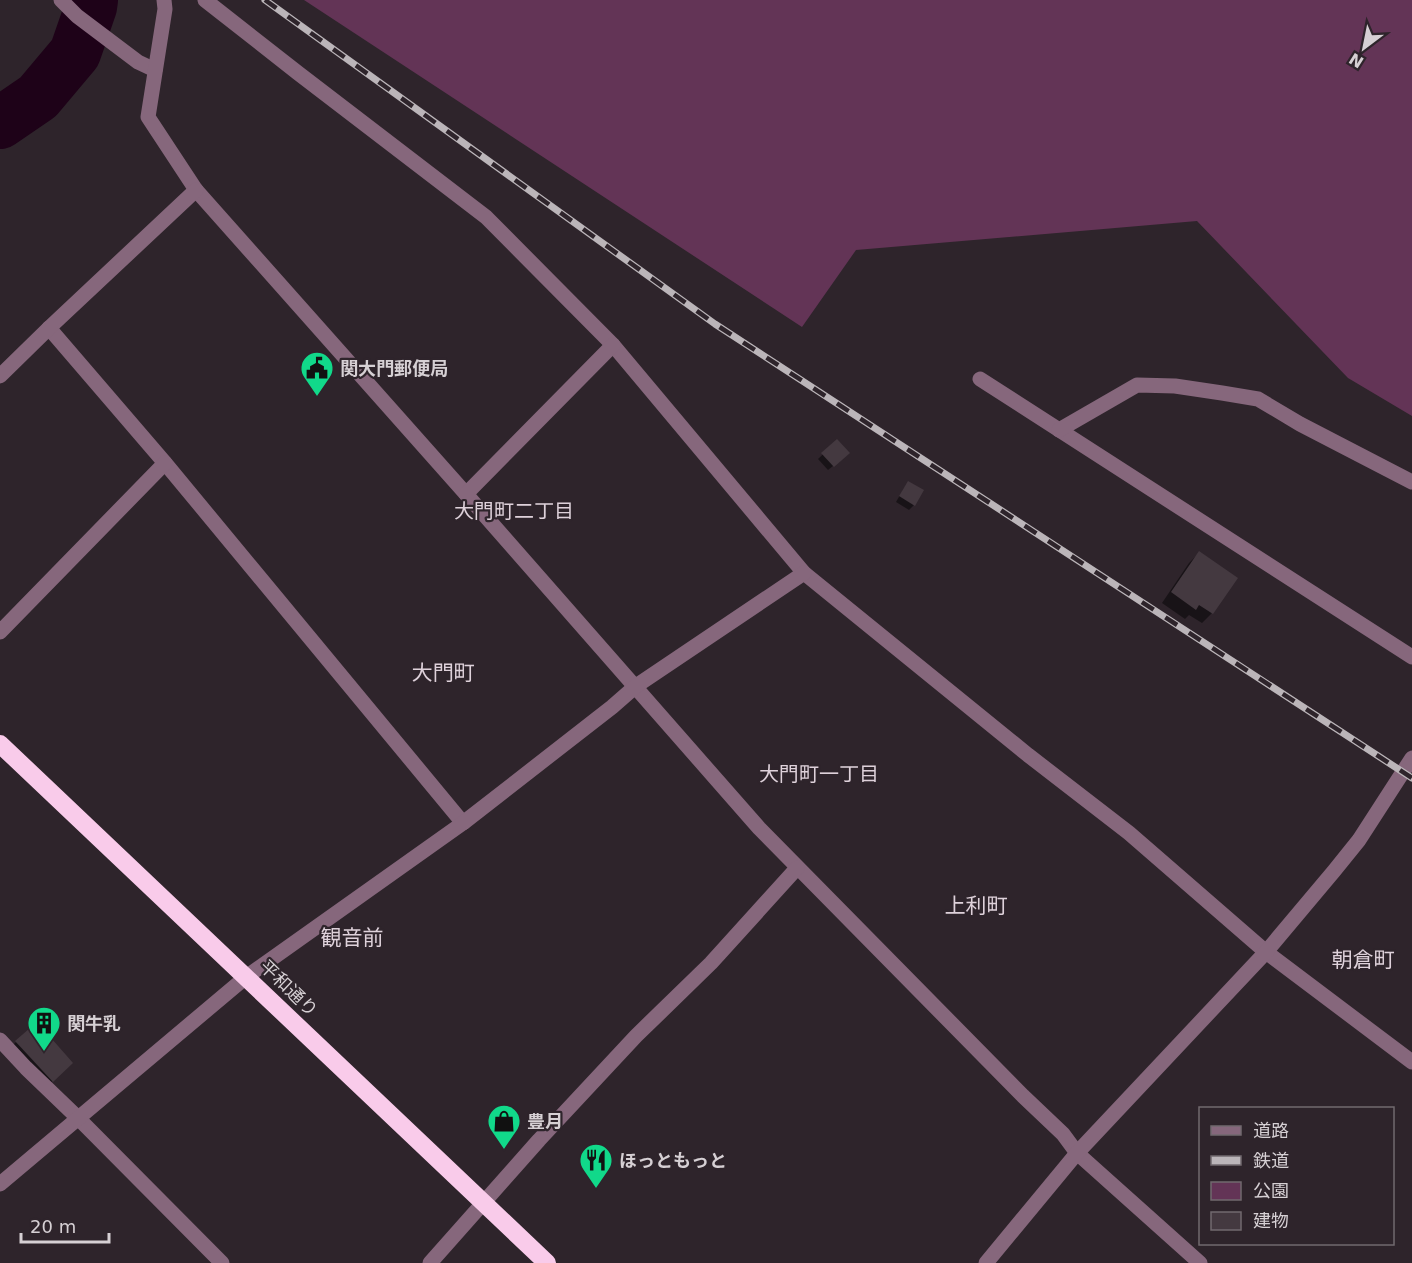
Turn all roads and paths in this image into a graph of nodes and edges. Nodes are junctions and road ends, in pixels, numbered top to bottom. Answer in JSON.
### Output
{"nodes":[{"id":1,"x":61,"y":0,"type":"edge"},
{"id":2,"x":164,"y":0,"type":"edge"},
{"id":3,"x":205,"y":0,"type":"edge"},
{"id":4,"x":155,"y":70,"type":"junction"},
{"id":5,"x":196,"y":190,"type":"junction"},
{"id":6,"x":49,"y":328,"type":"junction"},
{"id":7,"x":613,"y":345,"type":"junction"},
{"id":8,"x":0,"y":376,"type":"edge"},
{"id":9,"x":980,"y":379,"type":"dead end"},
{"id":10,"x":1059,"y":430,"type":"junction"},
{"id":11,"x":165,"y":463,"type":"junction"},
{"id":12,"x":1412,"y":482,"type":"edge"},
{"id":13,"x":466,"y":494,"type":"junction"},
{"id":14,"x":804,"y":573,"type":"junction"},
{"id":15,"x":0,"y":632,"type":"edge"},
{"id":16,"x":1412,"y":657,"type":"edge"},
{"id":17,"x":636,"y":686,"type":"junction"},
{"id":18,"x":0,"y":744,"type":"edge"},
{"id":19,"x":1412,"y":758,"type":"edge"},
{"id":20,"x":463,"y":823,"type":"junction"},
{"id":21,"x":797,"y":868,"type":"junction"},
{"id":22,"x":1266,"y":952,"type":"junction"},
{"id":23,"x":246,"y":977,"type":"junction"},
{"id":24,"x":0,"y":1040,"type":"edge"},
{"id":25,"x":1412,"y":1062,"type":"edge"},
{"id":26,"x":78,"y":1118,"type":"junction"},
{"id":27,"x":1077,"y":1153,"type":"junction"},
{"id":28,"x":0,"y":1184,"type":"edge"},
{"id":29,"x":484,"y":1203,"type":"junction"},
{"id":30,"x":222,"y":1263,"type":"edge"},
{"id":31,"x":430,"y":1263,"type":"edge"},
{"id":32,"x":547,"y":1263,"type":"edge"},
{"id":33,"x":986,"y":1263,"type":"edge"},
{"id":34,"x":1200,"y":1263,"type":"edge"}],
"edges":[{"from":1,"to":4,"type":"street"},
{"from":2,"to":4,"type":"street"},
{"from":3,"to":7,"type":"street"},
{"from":4,"to":5,"type":"street"},
{"from":5,"to":6,"type":"street"},
{"from":5,"to":13,"type":"street"},
{"from":6,"to":8,"type":"street"},
{"from":6,"to":11,"type":"street"},
{"from":7,"to":13,"type":"street"},
{"from":7,"to":14,"type":"street"},
{"from":9,"to":10,"type":"street"},
{"from":10,"to":12,"type":"street"},
{"from":10,"to":16,"type":"street"},
{"from":11,"to":15,"type":"street"},
{"from":11,"to":20,"type":"street"},
{"from":13,"to":17,"type":"street"},
{"from":14,"to":17,"type":"street"},
{"from":14,"to":22,"type":"street"},
{"from":17,"to":20,"type":"street"},
{"from":17,"to":21,"type":"street"},
{"from":18,"to":23,"type":"highway","name":"平和通り"},
{"from":19,"to":22,"type":"street"},
{"from":20,"to":23,"type":"street"},
{"from":21,"to":27,"type":"street"},
{"from":21,"to":29,"type":"street"},
{"from":22,"to":25,"type":"street"},
{"from":22,"to":27,"type":"street"},
{"from":23,"to":26,"type":"street"},
{"from":23,"to":29,"type":"highway","name":"平和通り"},
{"from":24,"to":26,"type":"street"},
{"from":26,"to":28,"type":"street"},
{"from":26,"to":30,"type":"street"},
{"from":27,"to":33,"type":"street"},
{"from":27,"to":34,"type":"street"},
{"from":29,"to":31,"type":"street"},
{"from":29,"to":32,"type":"highway","name":"平和通り"}]}
